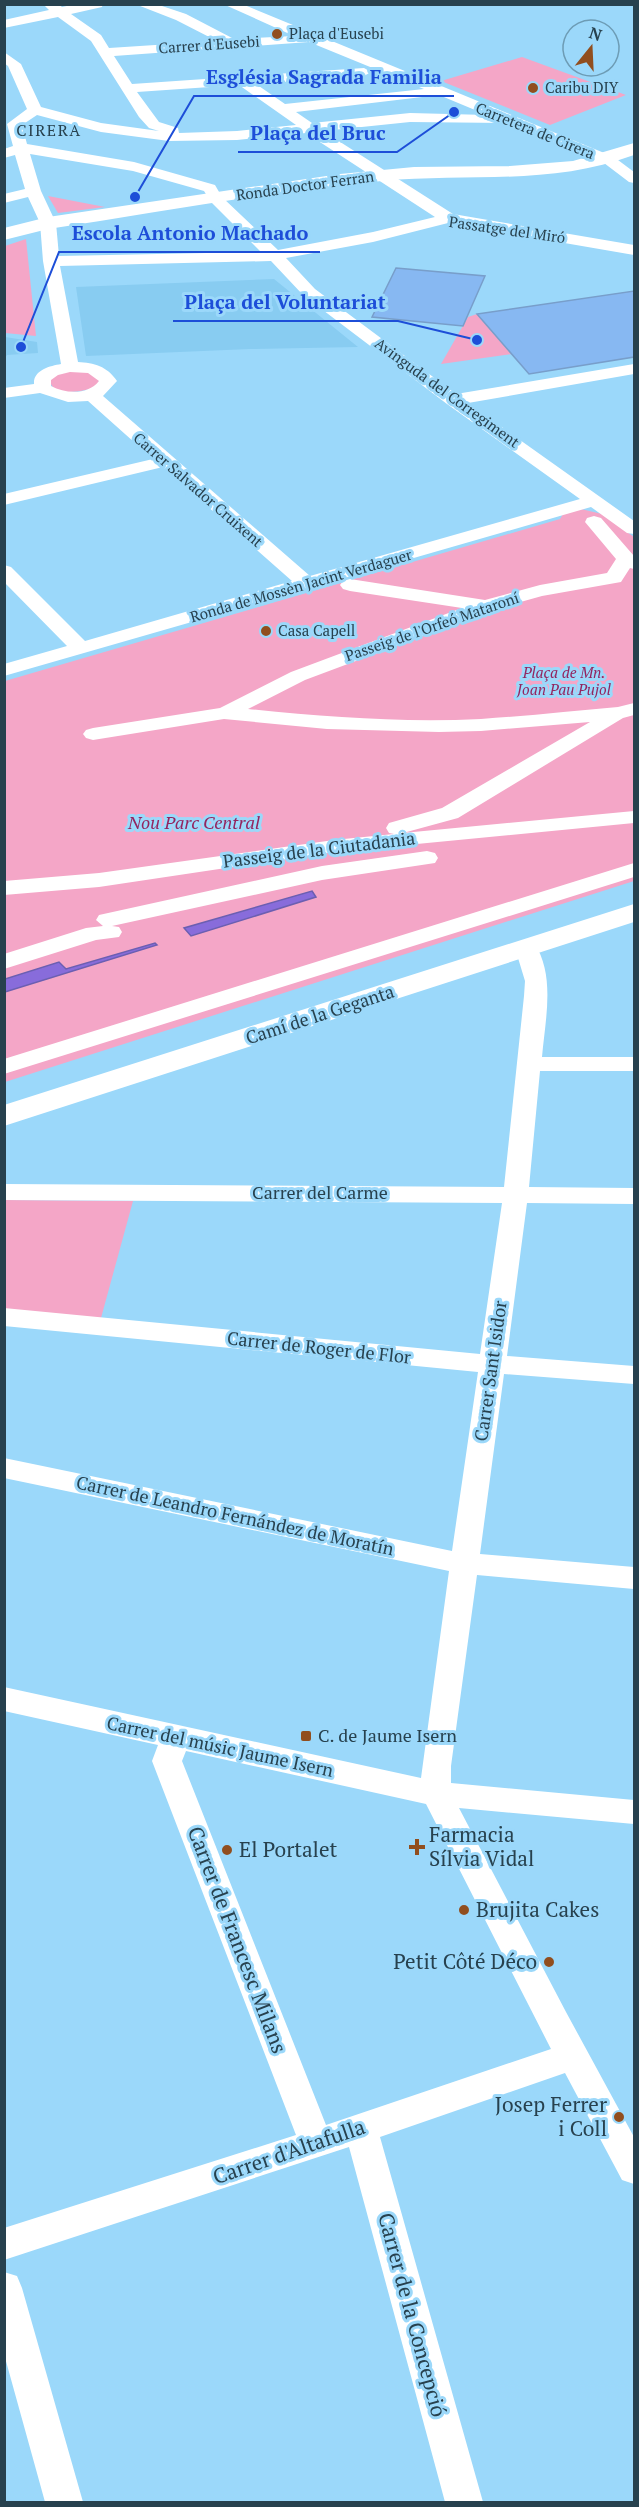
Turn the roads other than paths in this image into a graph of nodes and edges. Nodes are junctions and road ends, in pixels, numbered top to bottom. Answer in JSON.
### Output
{"nodes":[{"id":1,"x":97,"y":4,"type":"edge"},
{"id":2,"x":141,"y":4,"type":"edge"},
{"id":3,"x":230,"y":4,"type":"edge"},
{"id":4,"x":55,"y":9,"type":"edge"},
{"id":5,"x":4,"y":24,"type":"edge"},
{"id":6,"x":314,"y":38,"type":"junction"},
{"id":7,"x":231,"y":44,"type":"junction"},
{"id":8,"x":105,"y":52,"type":"junction"},
{"id":9,"x":8,"y":62,"type":"edge"},
{"id":10,"x":364,"y":72,"type":"dead end"},
{"id":11,"x":243,"y":81,"type":"junction"},
{"id":12,"x":129,"y":88,"type":"junction"},
{"id":13,"x":440,"y":92,"type":"junction"},
{"id":14,"x":284,"y":109,"type":"junction"},
{"id":15,"x":35,"y":110,"type":"junction"},
{"id":16,"x":505,"y":119,"type":"junction"},
{"id":17,"x":9,"y":123,"type":"edge"},
{"id":18,"x":309,"y":128,"type":"junction"},
{"id":19,"x":215,"y":137,"type":"junction"},
{"id":20,"x":22,"y":148,"type":"junction"},
{"id":21,"x":634,"y":149,"type":"edge"},
{"id":22,"x":4,"y":154,"type":"edge"},
{"id":23,"x":609,"y":160,"type":"junction"},
{"id":24,"x":384,"y":175,"type":"junction"},
{"id":25,"x":634,"y":179,"type":"edge"},
{"id":26,"x":33,"y":191,"type":"junction"},
{"id":27,"x":4,"y":199,"type":"edge"},
{"id":28,"x":216,"y":199,"type":"junction"},
{"id":29,"x":448,"y":218,"type":"junction"},
{"id":30,"x":48,"y":223,"type":"junction"},
{"id":31,"x":4,"y":234,"type":"edge"},
{"id":32,"x":634,"y":250,"type":"edge"},
{"id":33,"x":274,"y":256,"type":"junction"},
{"id":34,"x":51,"y":261,"type":"junction"},
{"id":35,"x":70,"y":367,"type":"junction"},
{"id":36,"x":634,"y":369,"type":"edge"},
{"id":37,"x":43,"y":388,"type":"junction"},
{"id":38,"x":4,"y":393,"type":"edge"},
{"id":39,"x":90,"y":394,"type":"junction"},
{"id":40,"x":453,"y":400,"type":"junction"},
{"id":41,"x":165,"y":461,"type":"junction"},
{"id":42,"x":590,"y":496,"type":"junction"},
{"id":43,"x":4,"y":500,"type":"edge"},
{"id":44,"x":594,"y":522,"type":"dead end"},
{"id":45,"x":634,"y":529,"type":"edge"},
{"id":46,"x":630,"y":561,"type":"edge"},
{"id":47,"x":4,"y":571,"type":"edge"},
{"id":48,"x":301,"y":579,"type":"junction"},
{"id":49,"x":351,"y":585,"type":"dead end"},
{"id":50,"x":485,"y":606,"type":"junction"},
{"id":51,"x":77,"y":644,"type":"junction"},
{"id":52,"x":4,"y":657,"type":"edge"},
{"id":53,"x":4,"y":670,"type":"edge"},
{"id":54,"x":627,"y":711,"type":"edge"},
{"id":55,"x":224,"y":713,"type":"junction"},
{"id":56,"x":93,"y":734,"type":"dead end"},
{"id":57,"x":634,"y":817,"type":"edge"},
{"id":58,"x":334,"y":846,"type":"junction"},
{"id":59,"x":427,"y":858,"type":"dead end"},
{"id":60,"x":634,"y":870,"type":"edge"},
{"id":61,"x":4,"y":888,"type":"edge"},
{"id":62,"x":634,"y":914,"type":"edge"},
{"id":63,"x":526,"y":948,"type":"junction"},
{"id":64,"x":4,"y":962,"type":"edge"},
{"id":65,"x":528,"y":1064,"type":"junction"},
{"id":66,"x":634,"y":1064,"type":"edge"},
{"id":67,"x":4,"y":1067,"type":"edge"},
{"id":68,"x":4,"y":1116,"type":"edge"},
{"id":69,"x":4,"y":1192,"type":"edge"},
{"id":70,"x":516,"y":1194,"type":"junction"},
{"id":71,"x":634,"y":1196,"type":"edge"},
{"id":72,"x":4,"y":1317,"type":"edge"},
{"id":73,"x":490,"y":1364,"type":"junction"},
{"id":74,"x":634,"y":1375,"type":"edge"},
{"id":75,"x":4,"y":1468,"type":"edge"},
{"id":76,"x":465,"y":1563,"type":"junction"},
{"id":77,"x":634,"y":1578,"type":"edge"},
{"id":78,"x":4,"y":1699,"type":"edge"},
{"id":79,"x":175,"y":1738,"type":"junction"},
{"id":80,"x":436,"y":1794,"type":"junction"},
{"id":81,"x":634,"y":1812,"type":"edge"},
{"id":82,"x":573,"y":2056,"type":"junction"},
{"id":83,"x":361,"y":2128,"type":"junction"},
{"id":84,"x":316,"y":2143,"type":"junction"},
{"id":85,"x":634,"y":2169,"type":"edge"},
{"id":86,"x":4,"y":2244,"type":"edge"},
{"id":87,"x":4,"y":2288,"type":"edge"},
{"id":88,"x":64,"y":2502,"type":"edge"},
{"id":89,"x":464,"y":2502,"type":"edge"}],
"edges":[{"from":1,"to":4,"type":"street"},
{"from":2,"to":7,"type":"street"},
{"from":3,"to":6,"type":"street","name":"Carretera de Cirera"},
{"from":4,"to":5,"type":"street"},
{"from":4,"to":8,"type":"street"},
{"from":6,"to":7,"type":"street","name":"Carrer d'Eusebi"},
{"from":6,"to":13,"type":"street","name":"Carretera de Cirera"},
{"from":7,"to":8,"type":"street","name":"Carrer d'Eusebi"},
{"from":8,"to":12,"type":"street"},
{"from":9,"to":15,"type":"street"},
{"from":10,"to":11,"type":"street"},
{"from":11,"to":12,"type":"street"},
{"from":11,"to":14,"type":"street"},
{"from":12,"to":19,"type":"street"},
{"from":13,"to":14,"type":"street"},
{"from":13,"to":16,"type":"street","name":"Carretera de Cirera"},
{"from":14,"to":18,"type":"street"},
{"from":15,"to":17,"type":"street"},
{"from":15,"to":19,"type":"street"},
{"from":16,"to":18,"type":"street"},
{"from":16,"to":23,"type":"street","name":"Carretera de Cirera"},
{"from":17,"to":20,"type":"street"},
{"from":18,"to":19,"type":"street"},
{"from":18,"to":24,"type":"street"},
{"from":20,"to":22,"type":"street"},
{"from":20,"to":26,"type":"street"},
{"from":20,"to":28,"type":"street","name":"Avinguda del Corregiment"},
{"from":21,"to":23,"type":"street","name":"Ronda Doctor Ferran"},
{"from":23,"to":24,"type":"street","name":"Ronda Doctor Ferran"},
{"from":23,"to":25,"type":"street","name":"Carretera de Cirera"},
{"from":24,"to":28,"type":"street","name":"Ronda Doctor Ferran"},
{"from":24,"to":29,"type":"street"},
{"from":26,"to":27,"type":"street"},
{"from":26,"to":30,"type":"street"},
{"from":28,"to":30,"type":"street","name":"Ronda Doctor Ferran"},
{"from":28,"to":33,"type":"street","name":"Avinguda del Corregiment"},
{"from":29,"to":32,"type":"street","name":"Passatge del Miró"},
{"from":29,"to":33,"type":"street","name":"Passatge del Miró"},
{"from":30,"to":31,"type":"street","name":"Ronda Doctor Ferran"},
{"from":30,"to":34,"type":"street"},
{"from":33,"to":34,"type":"street","name":"Passatge del Miró"},
{"from":33,"to":40,"type":"street","name":"Avinguda del Corregiment"},
{"from":34,"to":35,"type":"street"},
{"from":35,"to":37,"type":"street"},
{"from":35,"to":39,"type":"street"},
{"from":36,"to":40,"type":"street"},
{"from":37,"to":38,"type":"street"},
{"from":37,"to":39,"type":"street"},
{"from":39,"to":41,"type":"street","name":"Carrer Salvador Cruixent"},
{"from":40,"to":42,"type":"street","name":"Avinguda del Corregiment"},
{"from":41,"to":43,"type":"street"},
{"from":41,"to":48,"type":"street","name":"Carrer Salvador Cruixent"},
{"from":42,"to":45,"type":"street","name":"Avinguda del Corregiment"},
{"from":42,"to":48,"type":"street","name":"Ronda de Mossèn Jacint Verdaguer"},
{"from":44,"to":46,"type":"street","name":"Passeig de l'Orfeó Mataroní"},
{"from":46,"to":50,"type":"street","name":"Passeig de l'Orfeó Mataroní"},
{"from":47,"to":51,"type":"street"},
{"from":48,"to":51,"type":"street","name":"Ronda de Mossèn Jacint Verdaguer"},
{"from":49,"to":50,"type":"street"},
{"from":50,"to":55,"type":"street","name":"Passeig de l'Orfeó Mataroní"},
{"from":51,"to":52,"type":"street","name":"Ronda de Mossèn Jacint Verdaguer"},
{"from":51,"to":53,"type":"street","name":"Ronda de Mossèn Jacint Verdaguer"},
{"from":54,"to":55,"type":"street"},
{"from":54,"to":58,"type":"street"},
{"from":55,"to":56,"type":"street"},
{"from":57,"to":58,"type":"street","name":"Passeig de la Ciutadania"},
{"from":58,"to":61,"type":"street","name":"Passeig de la Ciutadania"},
{"from":59,"to":64,"type":"street"},
{"from":60,"to":67,"type":"street"},
{"from":62,"to":63,"type":"street","name":"Camí de la Geganta"},
{"from":63,"to":65,"type":"street","name":"Carrer Sant Isidor"},
{"from":63,"to":68,"type":"street","name":"Camí de la Geganta"},
{"from":65,"to":66,"type":"street"},
{"from":65,"to":70,"type":"street","name":"Carrer Sant Isidor"},
{"from":69,"to":70,"type":"street","name":"Carrer del Carme"},
{"from":70,"to":71,"type":"street","name":"Carrer del Carme"},
{"from":70,"to":73,"type":"street","name":"Carrer Sant Isidor"},
{"from":72,"to":73,"type":"street","name":"Carrer de Roger de Flor"},
{"from":73,"to":74,"type":"street","name":"Carrer de Roger de Flor"},
{"from":73,"to":76,"type":"street","name":"Carrer Sant Isidor"},
{"from":75,"to":76,"type":"street","name":"Carrer de Leandro Fernández de Moratín"},
{"from":76,"to":77,"type":"street","name":"Carrer de Leandro Fernández de Moratín"},
{"from":76,"to":80,"type":"street","name":"Carrer Sant Isidor"},
{"from":78,"to":79,"type":"street","name":"Carrer del músic Jaume Isern"},
{"from":79,"to":80,"type":"street","name":"Carrer del músic Jaume Isern"},
{"from":79,"to":84,"type":"street","name":"Carrer de Francesc Milans"},
{"from":80,"to":81,"type":"street","name":"Carrer del músic Jaume Isern"},
{"from":80,"to":82,"type":"street"},
{"from":82,"to":83,"type":"street","name":"Carrer d'Altafulla"},
{"from":82,"to":85,"type":"street"},
{"from":83,"to":84,"type":"street","name":"Carrer d'Altafulla"},
{"from":83,"to":89,"type":"street","name":"Carrer de la Concepció"},
{"from":84,"to":86,"type":"street","name":"Carrer d'Altafulla"},
{"from":87,"to":88,"type":"street"}]}
